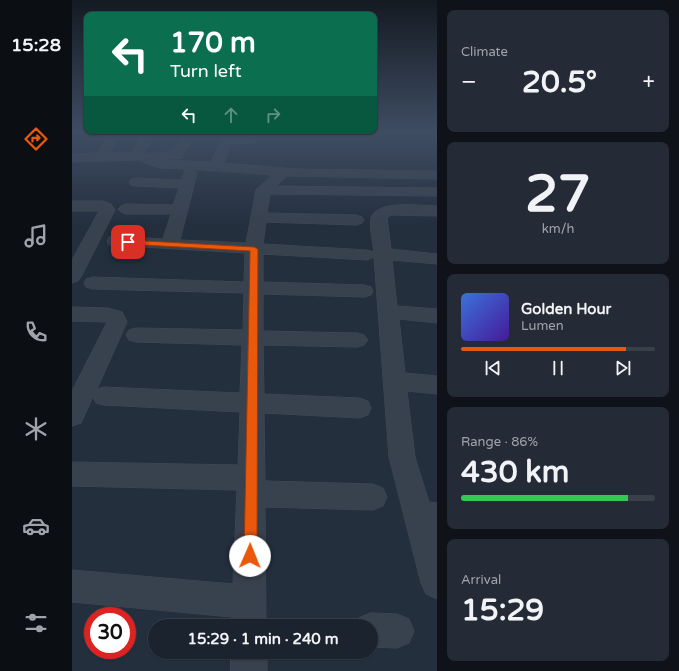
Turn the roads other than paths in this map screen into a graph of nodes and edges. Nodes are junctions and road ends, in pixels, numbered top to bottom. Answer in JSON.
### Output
{"nodes":[{"id":1,"x":157,"y":163,"type":"edge"},
{"id":2,"x":216,"y":166,"type":"joint"},
{"id":3,"x":284,"y":172,"type":"junction"},
{"id":4,"x":437,"y":175,"type":"edge"},
{"id":5,"x":136,"y":182,"type":"dead end"},
{"id":6,"x":263,"y":190,"type":"junction"},
{"id":7,"x":437,"y":192,"type":"edge"},
{"id":8,"x":72,"y":206,"type":"edge"},
{"id":9,"x":126,"y":209,"type":"dead end"},
{"id":10,"x":180,"y":210,"type":"junction"},
{"id":11,"x":437,"y":211,"type":"edge"},
{"id":12,"x":259,"y":217,"type":"junction"},
{"id":13,"x":356,"y":220,"type":"dead end"},
{"id":14,"x":115,"y":241,"type":"dead end"},
{"id":15,"x":170,"y":244,"type":"junction"},
{"id":16,"x":254,"y":249,"type":"junction"},
{"id":17,"x":79,"y":251,"type":"edge"},
{"id":18,"x":375,"y":255,"type":"junction"},
{"id":19,"x":437,"y":259,"type":"edge"},
{"id":20,"x":72,"y":277,"type":"edge"},
{"id":21,"x":93,"y":283,"type":"dead end"},
{"id":22,"x":254,"y":288,"type":"junction"},
{"id":23,"x":364,"y":291,"type":"dead end"},
{"id":24,"x":389,"y":312,"type":"junction"},
{"id":25,"x":72,"y":314,"type":"edge"},
{"id":26,"x":437,"y":316,"type":"edge"},
{"id":27,"x":136,"y":335,"type":"dead end"},
{"id":28,"x":253,"y":338,"type":"junction"},
{"id":29,"x":357,"y":340,"type":"dead end"},
{"id":30,"x":395,"y":381,"type":"junction"},
{"id":31,"x":437,"y":385,"type":"edge"},
{"id":32,"x":104,"y":396,"type":"dead end"},
{"id":33,"x":252,"y":403,"type":"junction"},
{"id":34,"x":359,"y":408,"type":"dead end"},
{"id":35,"x":73,"y":410,"type":"edge"},
{"id":36,"x":72,"y":474,"type":"edge"},
{"id":37,"x":251,"y":486,"type":"junction"},
{"id":38,"x":373,"y":497,"type":"dead end"},
{"id":39,"x":427,"y":516,"type":"edge"},
{"id":40,"x":437,"y":583,"type":"edge"},
{"id":41,"x":72,"y":586,"type":"edge"},
{"id":42,"x":250,"y":614,"type":"edge"},
{"id":43,"x":249,"y":659,"type":"edge"},
{"id":44,"x":249,"y":671,"type":"edge"}],
"edges":[{"from":1,"to":2,"type":"street"},
{"from":2,"to":3,"type":"street"},
{"from":3,"to":4,"type":"street"},
{"from":3,"to":6,"type":"street"},
{"from":5,"to":10,"type":"street"},
{"from":6,"to":7,"type":"street"},
{"from":6,"to":12,"type":"street"},
{"from":8,"to":17,"type":"street"},
{"from":9,"to":10,"type":"street"},
{"from":10,"to":15,"type":"street"},
{"from":11,"to":18,"type":"street"},
{"from":12,"to":13,"type":"street"},
{"from":12,"to":16,"type":"street"},
{"from":14,"to":15,"type":"street"},
{"from":15,"to":16,"type":"street"},
{"from":16,"to":18,"type":"street"},
{"from":16,"to":22,"type":"street"},
{"from":17,"to":20,"type":"street"},
{"from":18,"to":19,"type":"street"},
{"from":18,"to":24,"type":"street"},
{"from":21,"to":22,"type":"street"},
{"from":22,"to":23,"type":"street"},
{"from":22,"to":28,"type":"street"},
{"from":24,"to":26,"type":"street"},
{"from":24,"to":30,"type":"street"},
{"from":25,"to":35,"type":"street"},
{"from":27,"to":28,"type":"street"},
{"from":28,"to":29,"type":"street"},
{"from":28,"to":33,"type":"street"},
{"from":30,"to":31,"type":"street"},
{"from":30,"to":39,"type":"street"},
{"from":32,"to":33,"type":"street"},
{"from":33,"to":34,"type":"street"},
{"from":33,"to":37,"type":"street"},
{"from":36,"to":37,"type":"street"},
{"from":37,"to":38,"type":"street"},
{"from":37,"to":42,"type":"street"},
{"from":39,"to":40,"type":"street"},
{"from":41,"to":42,"type":"street"},
{"from":43,"to":44,"type":"street"}]}
